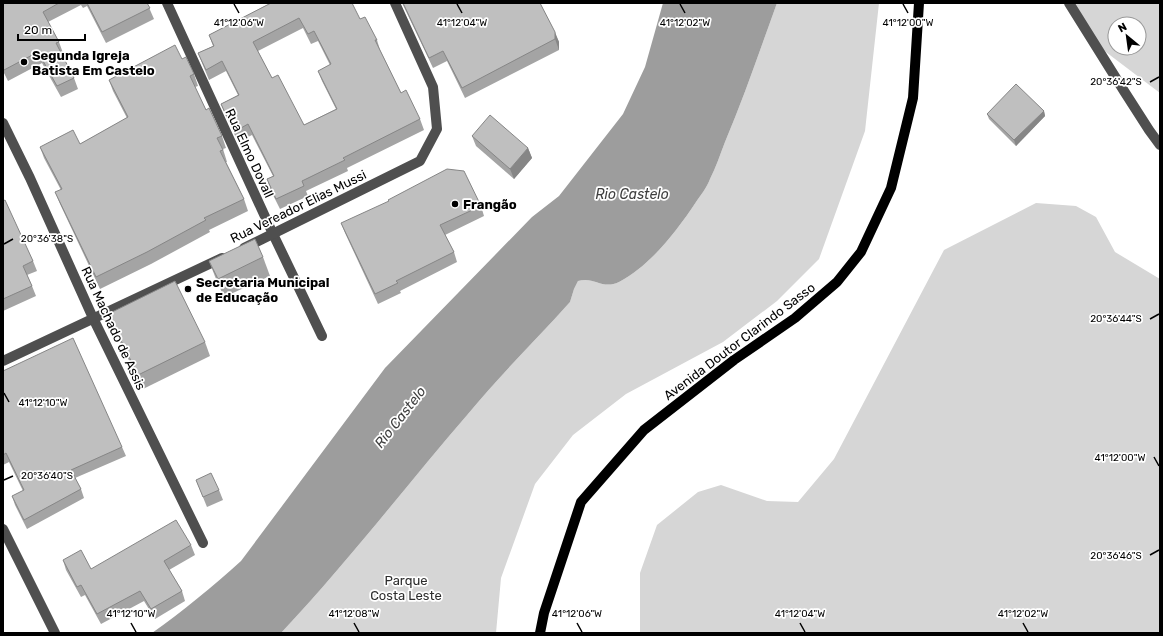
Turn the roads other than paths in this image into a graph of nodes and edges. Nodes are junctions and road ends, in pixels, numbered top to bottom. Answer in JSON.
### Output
{"nodes":[{"id":1,"x":167,"y":3,"type":"edge"},
{"id":2,"x":395,"y":3,"type":"edge"},
{"id":3,"x":918,"y":3,"type":"edge"},
{"id":4,"x":1069,"y":3,"type":"edge"},
{"id":5,"x":3,"y":123,"type":"edge"},
{"id":6,"x":1160,"y":145,"type":"edge"},
{"id":7,"x":273,"y":234,"type":"junction"},
{"id":8,"x":93,"y":318,"type":"junction"},
{"id":9,"x":322,"y":336,"type":"dead end"},
{"id":10,"x":3,"y":361,"type":"edge"},
{"id":11,"x":3,"y":529,"type":"edge"},
{"id":12,"x":203,"y":543,"type":"dead end"},
{"id":13,"x":55,"y":633,"type":"edge"},
{"id":14,"x":540,"y":633,"type":"edge"}],
"edges":[{"from":1,"to":7,"type":"street","name":"Rua Elmo Dovall"},
{"from":2,"to":7,"type":"street","name":"Rua Vereador Elias Mussi"},
{"from":3,"to":14,"type":"main road","name":"Avenida Doutor Clarindo Sasso"},
{"from":4,"to":6,"type":"street"},
{"from":5,"to":8,"type":"street","name":"Rua Machado de Assis"},
{"from":7,"to":8,"type":"street","name":"Rua Vereador Elias Mussi"},
{"from":7,"to":9,"type":"street","name":"Rua Elmo Dovall"},
{"from":8,"to":10,"type":"street","name":"Rua Vereador Elias Mussi"},
{"from":8,"to":12,"type":"street","name":"Rua Machado de Assis"},
{"from":11,"to":13,"type":"street"}]}
